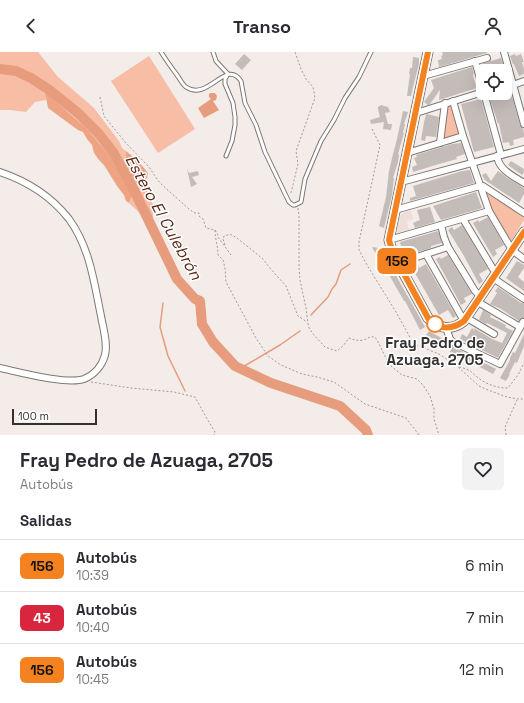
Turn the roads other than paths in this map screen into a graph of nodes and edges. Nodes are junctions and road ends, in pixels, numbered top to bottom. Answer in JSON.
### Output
{"nodes":[{"id":1,"x":161,"y":52,"type":"edge"},
{"id":2,"x":213,"y":52,"type":"edge"},
{"id":3,"x":371,"y":52,"type":"edge"},
{"id":4,"x":428,"y":52,"type":"edge"},
{"id":5,"x":512,"y":52,"type":"edge"},
{"id":6,"x":504,"y":53,"type":"edge"},
{"id":7,"x":487,"y":58,"type":"dead end"},
{"id":8,"x":475,"y":61,"type":"junction"},
{"id":9,"x":476,"y":65,"type":"edge"},
{"id":10,"x":228,"y":74,"type":"junction"},
{"id":11,"x":423,"y":76,"type":"junction"},
{"id":12,"x":524,"y":81,"type":"edge"},
{"id":13,"x":513,"y":85,"type":"junction"},
{"id":14,"x":476,"y":93,"type":"edge"},
{"id":15,"x":485,"y":100,"type":"edge"},
{"id":16,"x":453,"y":101,"type":"junction"},
{"id":17,"x":446,"y":103,"type":"junction"},
{"id":18,"x":416,"y":113,"type":"junction"},
{"id":19,"x":523,"y":114,"type":"edge"},
{"id":20,"x":524,"y":124,"type":"edge"},
{"id":21,"x":463,"y":136,"type":"junction"},
{"id":22,"x":440,"y":143,"type":"junction"},
{"id":23,"x":522,"y":151,"type":"edge"},
{"id":24,"x":407,"y":153,"type":"junction"},
{"id":25,"x":499,"y":155,"type":"junction"},
{"id":26,"x":226,"y":156,"type":"dead end"},
{"id":27,"x":472,"y":163,"type":"junction"},
{"id":28,"x":0,"y":172,"type":"edge"},
{"id":29,"x":401,"y":182,"type":"junction"},
{"id":30,"x":524,"y":183,"type":"edge"},
{"id":31,"x":480,"y":186,"type":"junction"},
{"id":32,"x":396,"y":210,"type":"junction"},
{"id":33,"x":489,"y":211,"type":"junction"},
{"id":34,"x":524,"y":213,"type":"edge"},
{"id":35,"x":463,"y":219,"type":"junction"},
{"id":36,"x":441,"y":225,"type":"junction"},
{"id":37,"x":524,"y":232,"type":"edge"},
{"id":38,"x":389,"y":240,"type":"junction"},
{"id":39,"x":448,"y":247,"type":"junction"},
{"id":40,"x":512,"y":250,"type":"junction"},
{"id":41,"x":426,"y":254,"type":"junction"},
{"id":42,"x":524,"y":259,"type":"edge"},
{"id":43,"x":398,"y":263,"type":"junction"},
{"id":44,"x":495,"y":276,"type":"junction"},
{"id":45,"x":479,"y":299,"type":"junction"},
{"id":46,"x":524,"y":299,"type":"edge"},
{"id":47,"x":465,"y":320,"type":"junction"},
{"id":48,"x":446,"y":328,"type":"junction"},
{"id":49,"x":494,"y":334,"type":"dead end"},
{"id":50,"x":0,"y":368,"type":"edge"}],
"edges":[{"from":1,"to":10,"type":"lane"},
{"from":2,"to":10,"type":"lane"},
{"from":3,"to":10,"type":"lane"},
{"from":4,"to":11,"type":"street"},
{"from":5,"to":6,"type":"street"},
{"from":6,"to":13,"type":"street"},
{"from":7,"to":8,"type":"street"},
{"from":8,"to":9,"type":"street"},
{"from":8,"to":11,"type":"street"},
{"from":10,"to":26,"type":"lane"},
{"from":11,"to":18,"type":"street"},
{"from":12,"to":13,"type":"street"},
{"from":13,"to":19,"type":"street"},
{"from":14,"to":16,"type":"street"},
{"from":15,"to":25,"type":"street"},
{"from":16,"to":17,"type":"street"},
{"from":16,"to":21,"type":"street"},
{"from":17,"to":18,"type":"street"},
{"from":17,"to":22,"type":"street"},
{"from":18,"to":24,"type":"street"},
{"from":19,"to":20,"type":"street"},
{"from":21,"to":22,"type":"street"},
{"from":21,"to":27,"type":"street"},
{"from":22,"to":24,"type":"street"},
{"from":23,"to":25,"type":"street"},
{"from":24,"to":29,"type":"street"},
{"from":25,"to":27,"type":"street"},
{"from":25,"to":30,"type":"street"},
{"from":27,"to":29,"type":"street"},
{"from":27,"to":31,"type":"street"},
{"from":28,"to":50,"type":"street"},
{"from":29,"to":32,"type":"street"},
{"from":31,"to":32,"type":"street"},
{"from":31,"to":33,"type":"street"},
{"from":31,"to":34,"type":"street"},
{"from":32,"to":38,"type":"street"},
{"from":33,"to":35,"type":"street"},
{"from":33,"to":40,"type":"street"},
{"from":35,"to":36,"type":"street"},
{"from":35,"to":44,"type":"street"},
{"from":36,"to":38,"type":"street"},
{"from":36,"to":39,"type":"street"},
{"from":37,"to":40,"type":"street"},
{"from":38,"to":43,"type":"street"},
{"from":39,"to":41,"type":"street"},
{"from":39,"to":45,"type":"street"},
{"from":40,"to":42,"type":"street"},
{"from":40,"to":44,"type":"street"},
{"from":41,"to":43,"type":"street"},
{"from":41,"to":47,"type":"street"},
{"from":43,"to":48,"type":"street"},
{"from":44,"to":45,"type":"street"},
{"from":44,"to":46,"type":"street"},
{"from":45,"to":47,"type":"street"},
{"from":45,"to":48,"type":"street"},
{"from":47,"to":48,"type":"street"},
{"from":47,"to":49,"type":"street"}]}
